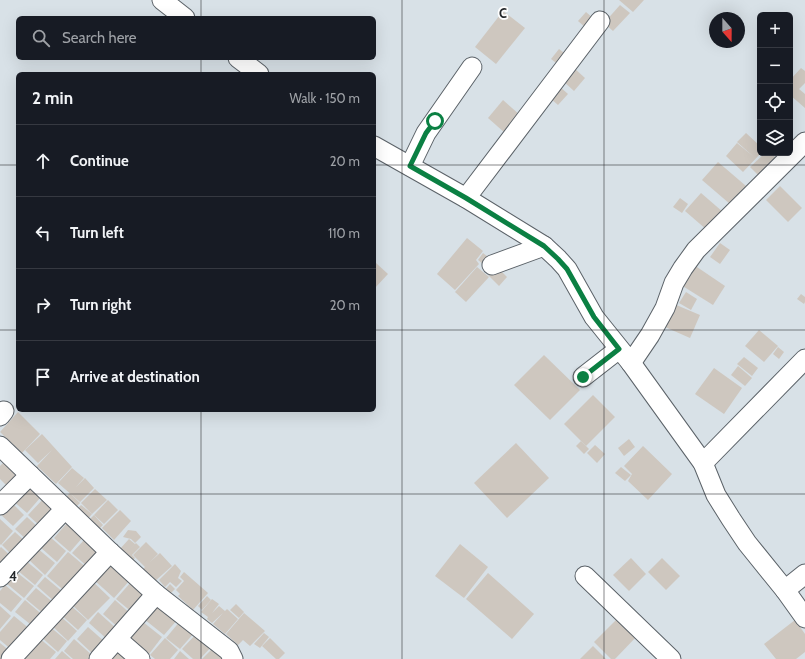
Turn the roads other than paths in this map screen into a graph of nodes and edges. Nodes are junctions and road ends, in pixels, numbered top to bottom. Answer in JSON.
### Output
{"nodes":[{"id":1,"x":162,"y":0,"type":"edge"},
{"id":2,"x":182,"y":16,"type":"edge"},
{"id":3,"x":600,"y":21,"type":"dead end"},
{"id":4,"x":241,"y":60,"type":"edge"},
{"id":5,"x":472,"y":67,"type":"dead end"},
{"id":6,"x":256,"y":72,"type":"edge"},
{"id":7,"x":805,"y":142,"type":"edge"},
{"id":8,"x":376,"y":147,"type":"edge"},
{"id":9,"x":410,"y":166,"type":"junction"},
{"id":10,"x":466,"y":198,"type":"junction"},
{"id":11,"x":544,"y":246,"type":"junction"},
{"id":12,"x":492,"y":265,"type":"dead end"},
{"id":13,"x":625,"y":356,"type":"junction"},
{"id":14,"x":805,"y":359,"type":"edge"},
{"id":15,"x":583,"y":377,"type":"dead end"},
{"id":16,"x":0,"y":446,"type":"edge"},
{"id":17,"x":703,"y":463,"type":"junction"},
{"id":18,"x":30,"y":475,"type":"junction"},
{"id":19,"x":0,"y":505,"type":"edge"},
{"id":20,"x":65,"y":509,"type":"junction"},
{"id":21,"x":110,"y":552,"type":"junction"},
{"id":22,"x":805,"y":574,"type":"edge"},
{"id":23,"x":585,"y":576,"type":"dead end"},
{"id":24,"x":0,"y":577,"type":"edge"},
{"id":25,"x":785,"y":590,"type":"junction"},
{"id":26,"x":156,"y":594,"type":"junction"},
{"id":27,"x":805,"y":618,"type":"edge"},
{"id":28,"x":117,"y":639,"type":"junction"},
{"id":29,"x":11,"y":659,"type":"edge"},
{"id":30,"x":99,"y":659,"type":"edge"},
{"id":31,"x":140,"y":659,"type":"edge"},
{"id":32,"x":233,"y":659,"type":"edge"},
{"id":33,"x":670,"y":659,"type":"edge"}],
"edges":[{"from":1,"to":2,"type":"street"},
{"from":3,"to":10,"type":"street"},
{"from":4,"to":6,"type":"street"},
{"from":5,"to":9,"type":"street"},
{"from":7,"to":13,"type":"street"},
{"from":8,"to":9,"type":"street"},
{"from":9,"to":10,"type":"street"},
{"from":10,"to":11,"type":"street"},
{"from":11,"to":12,"type":"street"},
{"from":11,"to":13,"type":"street"},
{"from":13,"to":15,"type":"street"},
{"from":13,"to":17,"type":"street"},
{"from":14,"to":17,"type":"street"},
{"from":16,"to":18,"type":"street"},
{"from":17,"to":25,"type":"street"},
{"from":18,"to":19,"type":"street"},
{"from":18,"to":20,"type":"street"},
{"from":20,"to":21,"type":"street"},
{"from":20,"to":24,"type":"street"},
{"from":21,"to":26,"type":"street"},
{"from":21,"to":29,"type":"street"},
{"from":22,"to":25,"type":"street"},
{"from":23,"to":33,"type":"street"},
{"from":25,"to":27,"type":"street"},
{"from":26,"to":28,"type":"street"},
{"from":26,"to":32,"type":"street"},
{"from":28,"to":30,"type":"street"},
{"from":28,"to":31,"type":"street"}]}
